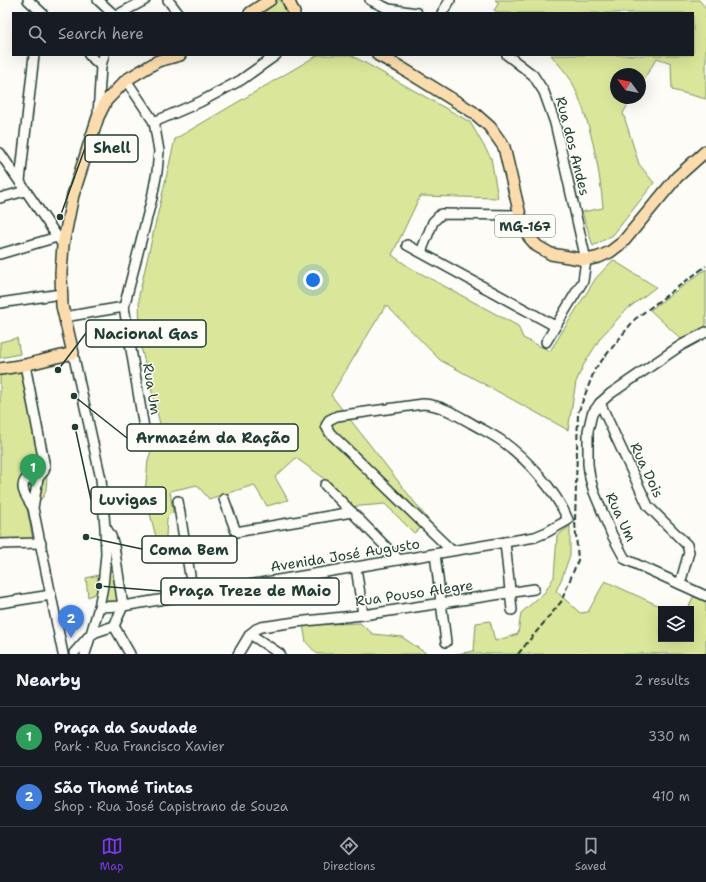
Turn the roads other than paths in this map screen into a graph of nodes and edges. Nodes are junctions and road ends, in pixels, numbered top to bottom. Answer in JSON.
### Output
{"nodes":[{"id":1,"x":28,"y":0,"type":"edge"},
{"id":2,"x":98,"y":0,"type":"edge"},
{"id":3,"x":145,"y":0,"type":"edge"},
{"id":4,"x":168,"y":0,"type":"edge"},
{"id":5,"x":260,"y":0,"type":"edge"},
{"id":6,"x":270,"y":0,"type":"edge"},
{"id":7,"x":288,"y":0,"type":"edge"},
{"id":8,"x":450,"y":0,"type":"edge"},
{"id":9,"x":376,"y":2,"type":"edge"},
{"id":10,"x":40,"y":12,"type":"edge"},
{"id":11,"x":111,"y":12,"type":"edge"},
{"id":12,"x":122,"y":12,"type":"edge"},
{"id":13,"x":177,"y":12,"type":"edge"},
{"id":14,"x":242,"y":12,"type":"edge"},
{"id":15,"x":252,"y":12,"type":"edge"},
{"id":16,"x":294,"y":12,"type":"edge"},
{"id":17,"x":408,"y":12,"type":"edge"},
{"id":18,"x":443,"y":12,"type":"edge"},
{"id":19,"x":34,"y":56,"type":"edge"},
{"id":20,"x":90,"y":56,"type":"edge"},
{"id":21,"x":104,"y":56,"type":"edge"},
{"id":22,"x":275,"y":56,"type":"edge"},
{"id":23,"x":380,"y":56,"type":"edge"},
{"id":24,"x":508,"y":56,"type":"edge"},
{"id":25,"x":162,"y":57,"type":"edge"},
{"id":26,"x":101,"y":66,"type":"junction"},
{"id":27,"x":126,"y":80,"type":"junction"},
{"id":28,"x":98,"y":117,"type":"junction"},
{"id":29,"x":154,"y":122,"type":"junction"},
{"id":30,"x":706,"y":151,"type":"edge"},
{"id":31,"x":0,"y":152,"type":"edge"},
{"id":32,"x":20,"y":181,"type":"junction"},
{"id":33,"x":25,"y":191,"type":"junction"},
{"id":34,"x":0,"y":198,"type":"edge"},
{"id":35,"x":520,"y":215,"type":"junction"},
{"id":36,"x":60,"y":241,"type":"junction"},
{"id":37,"x":407,"y":245,"type":"dead end"},
{"id":38,"x":421,"y":252,"type":"junction"},
{"id":39,"x":0,"y":254,"type":"edge"},
{"id":40,"x":586,"y":260,"type":"junction"},
{"id":41,"x":61,"y":294,"type":"junction"},
{"id":42,"x":0,"y":303,"type":"edge"},
{"id":43,"x":124,"y":307,"type":"junction"},
{"id":44,"x":64,"y":317,"type":"junction"},
{"id":45,"x":555,"y":326,"type":"junction"},
{"id":46,"x":706,"y":332,"type":"edge"},
{"id":47,"x":546,"y":342,"type":"dead end"},
{"id":48,"x":73,"y":353,"type":"junction"},
{"id":49,"x":26,"y":365,"type":"junction"},
{"id":50,"x":0,"y":369,"type":"edge"},
{"id":51,"x":600,"y":403,"type":"junction"},
{"id":52,"x":144,"y":428,"type":"dead end"},
{"id":53,"x":38,"y":478,"type":"junction"},
{"id":54,"x":325,"y":485,"type":"dead end"},
{"id":55,"x":224,"y":499,"type":"dead end"},
{"id":56,"x":178,"y":501,"type":"dead end"},
{"id":57,"x":33,"y":508,"type":"junction"},
{"id":58,"x":352,"y":512,"type":"junction"},
{"id":59,"x":504,"y":542,"type":"junction"},
{"id":60,"x":41,"y":543,"type":"junction"},
{"id":61,"x":0,"y":544,"type":"edge"},
{"id":62,"x":110,"y":545,"type":"junction"},
{"id":63,"x":452,"y":551,"type":"junction"},
{"id":64,"x":435,"y":554,"type":"junction"},
{"id":65,"x":399,"y":560,"type":"junction"},
{"id":66,"x":356,"y":567,"type":"junction"},
{"id":67,"x":680,"y":584,"type":"junction"},
{"id":68,"x":534,"y":589,"type":"dead end"},
{"id":69,"x":510,"y":592,"type":"junction"},
{"id":70,"x":193,"y":594,"type":"junction"},
{"id":71,"x":51,"y":595,"type":"junction"},
{"id":72,"x":705,"y":595,"type":"edge"},
{"id":73,"x":0,"y":603,"type":"edge"},
{"id":74,"x":440,"y":604,"type":"junction"},
{"id":75,"x":123,"y":606,"type":"junction"},
{"id":76,"x":99,"y":607,"type":"junction"},
{"id":77,"x":512,"y":610,"type":"dead end"},
{"id":78,"x":363,"y":615,"type":"junction"},
{"id":79,"x":114,"y":626,"type":"junction"},
{"id":80,"x":250,"y":634,"type":"junction"},
{"id":81,"x":89,"y":636,"type":"junction"},
{"id":82,"x":446,"y":642,"type":"dead end"},
{"id":83,"x":62,"y":654,"type":"edge"},
{"id":84,"x":74,"y":654,"type":"edge"},
{"id":85,"x":85,"y":654,"type":"edge"},
{"id":86,"x":130,"y":654,"type":"edge"},
{"id":87,"x":238,"y":654,"type":"edge"},
{"id":88,"x":280,"y":654,"type":"edge"}],
"edges":[{"from":1,"to":10,"type":"street"},
{"from":2,"to":11,"type":"street"},
{"from":3,"to":12,"type":"street"},
{"from":4,"to":13,"type":"street"},
{"from":5,"to":14,"type":"main road"},
{"from":6,"to":15,"type":"main road"},
{"from":7,"to":16,"type":"main road"},
{"from":8,"to":18,"type":"street"},
{"from":9,"to":17,"type":"street"},
{"from":19,"to":32,"type":"street"},
{"from":20,"to":26,"type":"street"},
{"from":21,"to":26,"type":"street"},
{"from":22,"to":29,"type":"street"},
{"from":23,"to":35,"type":"main road","number":"MG-167"},
{"from":24,"to":40,"type":"street","name":"Rua dos Andes"},
{"from":25,"to":27,"type":"main road"},
{"from":26,"to":28,"type":"street"},
{"from":27,"to":28,"type":"main road"},
{"from":27,"to":29,"type":"street"},
{"from":28,"to":36,"type":"main road"},
{"from":29,"to":43,"type":"street"},
{"from":30,"to":40,"type":"main road","number":"MG-167"},
{"from":31,"to":32,"type":"street"},
{"from":32,"to":33,"type":"street"},
{"from":33,"to":34,"type":"street"},
{"from":33,"to":36,"type":"street"},
{"from":35,"to":38,"type":"street"},
{"from":35,"to":40,"type":"main road","number":"MG-167"},
{"from":36,"to":39,"type":"street"},
{"from":36,"to":41,"type":"main road"},
{"from":37,"to":38,"type":"street"},
{"from":38,"to":45,"type":"street"},
{"from":40,"to":45,"type":"street"},
{"from":41,"to":42,"type":"street"},
{"from":41,"to":44,"type":"main road"},
{"from":43,"to":44,"type":"street"},
{"from":43,"to":52,"type":"street","name":"Rua Um"},
{"from":44,"to":48,"type":"main road"},
{"from":45,"to":47,"type":"street"},
{"from":46,"to":51,"type":"street"},
{"from":48,"to":49,"type":"main road"},
{"from":48,"to":62,"type":"street"},
{"from":49,"to":50,"type":"main road"},
{"from":49,"to":53,"type":"street"},
{"from":51,"to":67,"type":"street","name":"Rua Dois"},
{"from":51,"to":67,"type":"street","name":"Rua Um"},
{"from":53,"to":57,"type":"street"},
{"from":53,"to":57,"type":"street"},
{"from":54,"to":58,"type":"street"},
{"from":55,"to":58,"type":"street"},
{"from":56,"to":70,"type":"street"},
{"from":57,"to":60,"type":"street"},
{"from":58,"to":65,"type":"street"},
{"from":59,"to":63,"type":"street","name":"Avenida José Augusto"},
{"from":59,"to":63,"type":"street","name":"Avenida José Augusto"},
{"from":59,"to":69,"type":"street"},
{"from":60,"to":61,"type":"street"},
{"from":60,"to":71,"type":"street"},
{"from":62,"to":75,"type":"street"},
{"from":62,"to":76,"type":"street"},
{"from":63,"to":64,"type":"street","name":"Avenida José Augusto"},
{"from":64,"to":65,"type":"street","name":"Avenida José Augusto"},
{"from":64,"to":74,"type":"street"},
{"from":65,"to":66,"type":"street","name":"Avenida José Augusto"},
{"from":66,"to":70,"type":"street","name":"Avenida José Augusto"},
{"from":66,"to":78,"type":"street"},
{"from":67,"to":72,"type":"street","name":"Rua Um"},
{"from":68,"to":69,"type":"street","name":"Rua Pouso Alegre"},
{"from":69,"to":74,"type":"street","name":"Rua Pouso Alegre"},
{"from":69,"to":77,"type":"street"},
{"from":70,"to":75,"type":"street","name":"Avenida José Augusto"},
{"from":71,"to":73,"type":"street"},
{"from":71,"to":83,"type":"street"},
{"from":74,"to":78,"type":"street","name":"Rua Pouso Alegre"},
{"from":74,"to":82,"type":"street"},
{"from":75,"to":76,"type":"street","name":"Avenida José Augusto"},
{"from":75,"to":79,"type":"street"},
{"from":76,"to":81,"type":"street"},
{"from":78,"to":80,"type":"street","name":"Rua Pouso Alegre"},
{"from":79,"to":81,"type":"street"},
{"from":79,"to":86,"type":"street"},
{"from":80,"to":87,"type":"street"},
{"from":80,"to":88,"type":"street"},
{"from":81,"to":84,"type":"street"},
{"from":81,"to":85,"type":"street"}]}
